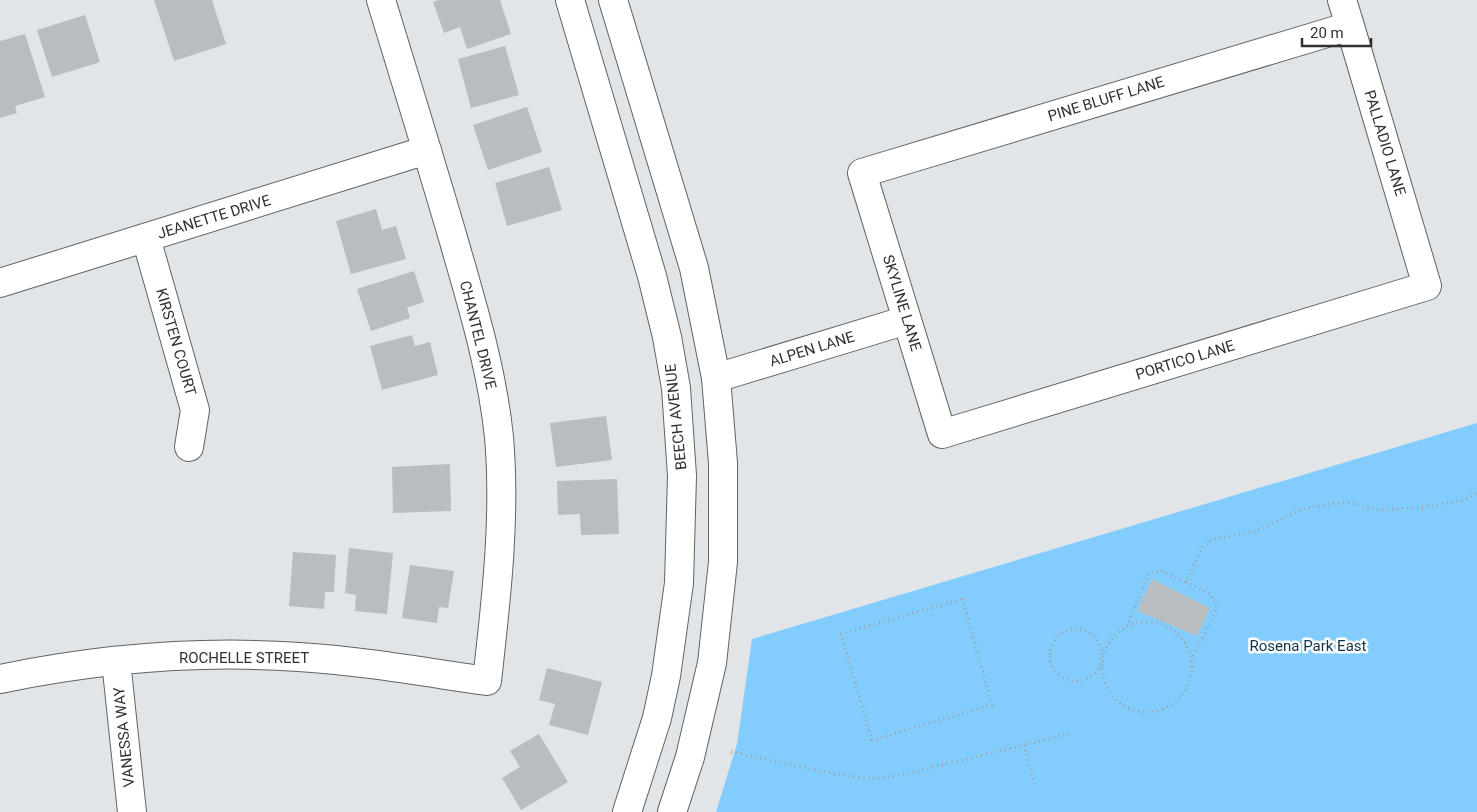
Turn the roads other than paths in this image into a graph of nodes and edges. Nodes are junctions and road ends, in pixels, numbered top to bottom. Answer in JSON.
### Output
{"nodes":[{"id":1,"x":381,"y":0,"type":"edge"},
{"id":2,"x":570,"y":0,"type":"edge"},
{"id":3,"x":614,"y":0,"type":"edge"},
{"id":4,"x":1342,"y":0,"type":"edge"},
{"id":5,"x":1350,"y":26,"type":"junction"},
{"id":6,"x":427,"y":150,"type":"junction"},
{"id":7,"x":862,"y":173,"type":"joint"},
{"id":8,"x":146,"y":238,"type":"junction"},
{"id":9,"x":0,"y":283,"type":"edge"},
{"id":10,"x":1428,"y":286,"type":"joint"},
{"id":11,"x":907,"y":320,"type":"junction"},
{"id":12,"x":716,"y":378,"type":"junction"},
{"id":13,"x":942,"y":434,"type":"joint"},
{"id":14,"x":188,"y":447,"type":"dead end"},
{"id":15,"x":116,"y":661,"type":"junction"},
{"id":16,"x":0,"y":679,"type":"edge"},
{"id":17,"x":487,"y":681,"type":"joint"},
{"id":18,"x":132,"y":812,"type":"edge"},
{"id":19,"x":627,"y":812,"type":"edge"},
{"id":20,"x":672,"y":812,"type":"edge"}],
"edges":[{"from":1,"to":6,"type":"street","name":"CHANTEL DRIVE"},
{"from":2,"to":19,"type":"street","name":"BEECH AVENUE"},
{"from":3,"to":12,"type":"street"},
{"from":4,"to":5,"type":"street","name":"PALLADIO LANE"},
{"from":5,"to":7,"type":"street","name":"PINE BLUFF LANE"},
{"from":5,"to":10,"type":"street","name":"PALLADIO LANE"},
{"from":6,"to":8,"type":"street","name":"JEANETTE DRIVE"},
{"from":6,"to":17,"type":"street","name":"CHANTEL DRIVE"},
{"from":7,"to":11,"type":"street","name":"SKYLINE LANE"},
{"from":8,"to":9,"type":"street","name":"JEANETTE DRIVE"},
{"from":8,"to":14,"type":"street","name":"KIRSTEN COURT"},
{"from":10,"to":13,"type":"street","name":"PORTICO LANE"},
{"from":11,"to":12,"type":"street","name":"ALPEN LANE"},
{"from":11,"to":13,"type":"street","name":"SKYLINE LANE"},
{"from":12,"to":20,"type":"street"},
{"from":15,"to":16,"type":"street","name":"ROCHELLE STREET"},
{"from":15,"to":17,"type":"street","name":"ROCHELLE STREET"},
{"from":15,"to":18,"type":"street","name":"VANESSA WAY"}]}
